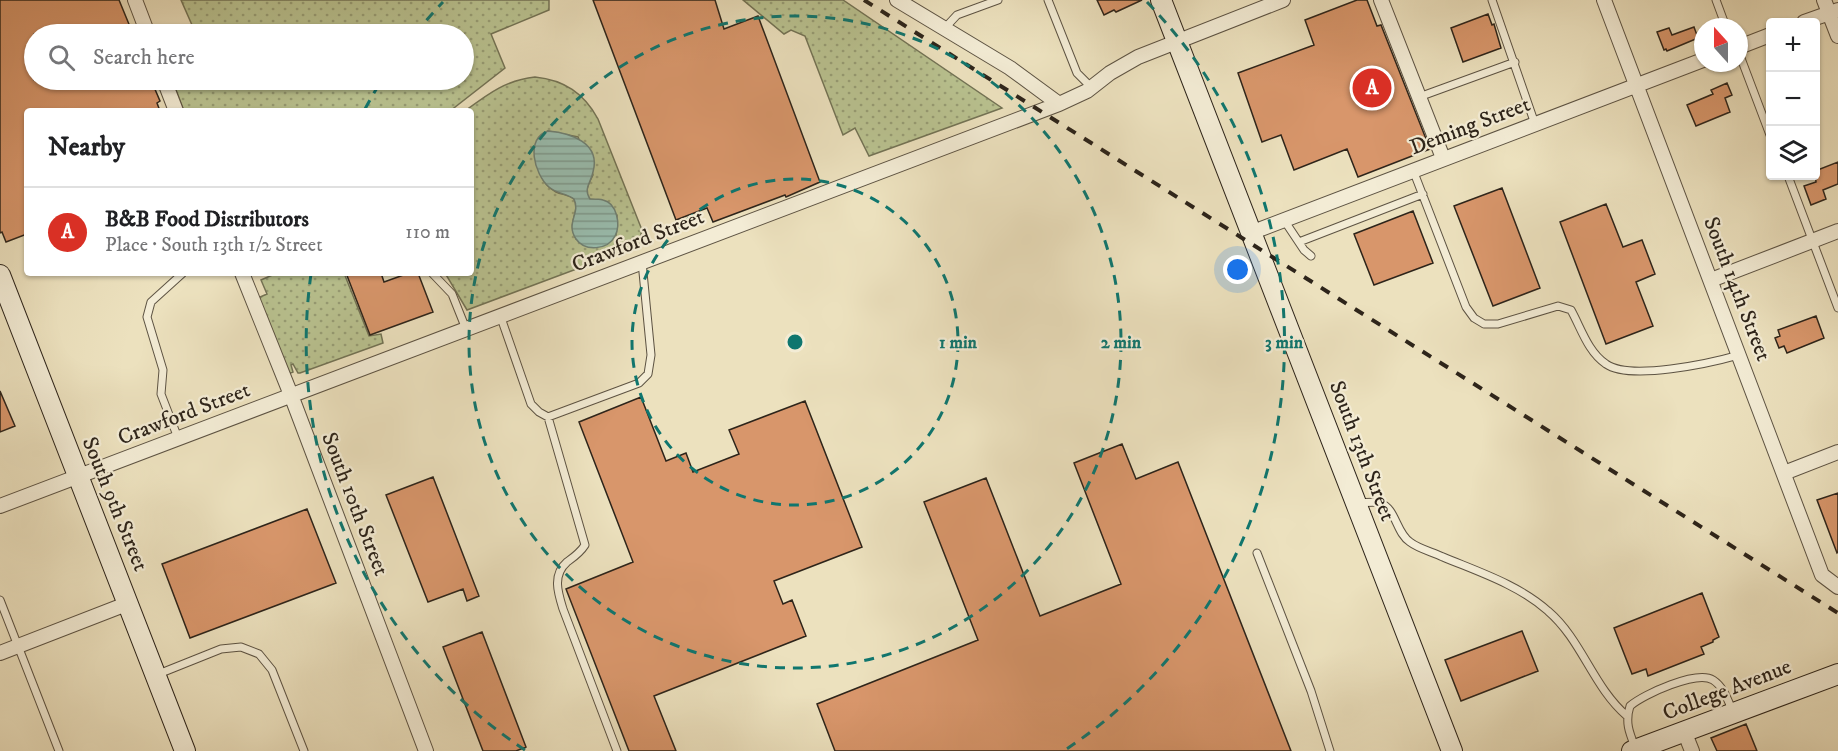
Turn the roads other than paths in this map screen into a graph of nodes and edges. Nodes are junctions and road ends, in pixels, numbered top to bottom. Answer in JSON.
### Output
{"nodes":[{"id":1,"x":135,"y":0,"type":"edge"},
{"id":2,"x":897,"y":0,"type":"edge"},
{"id":3,"x":998,"y":0,"type":"edge"},
{"id":4,"x":1048,"y":0,"type":"edge"},
{"id":5,"x":1161,"y":0,"type":"edge"},
{"id":6,"x":1381,"y":0,"type":"edge"},
{"id":7,"x":1492,"y":0,"type":"edge"},
{"id":8,"x":1604,"y":0,"type":"edge"},
{"id":9,"x":1716,"y":0,"type":"edge"},
{"id":10,"x":1278,"y":1,"type":"edge"},
{"id":11,"x":1830,"y":8,"type":"edge"},
{"id":12,"x":1723,"y":18,"type":"edge"},
{"id":13,"x":1811,"y":18,"type":"edge"},
{"id":14,"x":144,"y":24,"type":"edge"},
{"id":15,"x":944,"y":28,"type":"junction"},
{"id":16,"x":1838,"y":36,"type":"edge"},
{"id":17,"x":1766,"y":37,"type":"edge"},
{"id":18,"x":1177,"y":40,"type":"junction"},
{"id":19,"x":1748,"y":44,"type":"edge"},
{"id":20,"x":1515,"y":62,"type":"junction"},
{"id":21,"x":1694,"y":63,"type":"edge"},
{"id":22,"x":1746,"y":72,"type":"edge"},
{"id":23,"x":1636,"y":86,"type":"junction"},
{"id":24,"x":1091,"y":87,"type":"junction"},
{"id":25,"x":168,"y":90,"type":"edge"},
{"id":26,"x":1419,"y":97,"type":"junction"},
{"id":27,"x":1059,"y":104,"type":"junction"},
{"id":28,"x":175,"y":108,"type":"edge"},
{"id":29,"x":1535,"y":124,"type":"junction"},
{"id":30,"x":1767,"y":126,"type":"edge"},
{"id":31,"x":1443,"y":158,"type":"junction"},
{"id":32,"x":1413,"y":170,"type":"junction"},
{"id":33,"x":1789,"y":180,"type":"edge"},
{"id":34,"x":1423,"y":194,"type":"junction"},
{"id":35,"x":1284,"y":220,"type":"junction"},
{"id":36,"x":1838,"y":231,"type":"edge"},
{"id":37,"x":1253,"y":232,"type":"junction"},
{"id":38,"x":1811,"y":241,"type":"junction"},
{"id":39,"x":1299,"y":242,"type":"junction"},
{"id":40,"x":1311,"y":256,"type":"dead end"},
{"id":41,"x":642,"y":262,"type":"junction"},
{"id":42,"x":0,"y":275,"type":"edge"},
{"id":43,"x":180,"y":276,"type":"edge"},
{"id":44,"x":243,"y":276,"type":"edge"},
{"id":45,"x":435,"y":276,"type":"edge"},
{"id":46,"x":1711,"y":280,"type":"junction"},
{"id":47,"x":1838,"y":308,"type":"edge"},
{"id":48,"x":500,"y":315,"type":"junction"},
{"id":49,"x":466,"y":328,"type":"junction"},
{"id":50,"x":1739,"y":355,"type":"junction"},
{"id":51,"x":291,"y":395,"type":"junction"},
{"id":52,"x":548,"y":417,"type":"junction"},
{"id":53,"x":178,"y":438,"type":"junction"},
{"id":54,"x":1838,"y":452,"type":"edge"},
{"id":55,"x":1784,"y":472,"type":"junction"},
{"id":56,"x":77,"y":477,"type":"junction"},
{"id":57,"x":1356,"y":503,"type":"junction"},
{"id":58,"x":0,"y":506,"type":"edge"},
{"id":59,"x":1257,"y":553,"type":"dead end"},
{"id":60,"x":1838,"y":587,"type":"edge"},
{"id":61,"x":0,"y":600,"type":"edge"},
{"id":62,"x":129,"y":603,"type":"junction"},
{"id":63,"x":17,"y":646,"type":"junction"},
{"id":64,"x":0,"y":652,"type":"edge"},
{"id":65,"x":1838,"y":674,"type":"edge"},
{"id":66,"x":156,"y":675,"type":"junction"},
{"id":67,"x":1733,"y":713,"type":"junction"},
{"id":68,"x":1627,"y":716,"type":"junction"},
{"id":69,"x":1684,"y":731,"type":"junction"},
{"id":70,"x":1634,"y":750,"type":"edge"},
{"id":71,"x":58,"y":751,"type":"edge"},
{"id":72,"x":185,"y":751,"type":"edge"},
{"id":73,"x":304,"y":751,"type":"edge"},
{"id":74,"x":426,"y":751,"type":"edge"},
{"id":75,"x":617,"y":751,"type":"edge"},
{"id":76,"x":1330,"y":751,"type":"edge"},
{"id":77,"x":1452,"y":751,"type":"edge"},
{"id":78,"x":1692,"y":751,"type":"edge"}],
"edges":[{"from":1,"to":14,"type":"street"},
{"from":2,"to":15,"type":"street"},
{"from":3,"to":15,"type":"lane"},
{"from":4,"to":24,"type":"lane"},
{"from":5,"to":18,"type":"main road","name":"South 13th Street"},
{"from":6,"to":26,"type":"street"},
{"from":7,"to":20,"type":"lane"},
{"from":8,"to":23,"type":"street","name":"South 14th Street"},
{"from":9,"to":12,"type":"lane"},
{"from":10,"to":18,"type":"street","name":"Crawford Street"},
{"from":11,"to":13,"type":"street"},
{"from":11,"to":16,"type":"street"},
{"from":15,"to":27,"type":"street"},
{"from":17,"to":19,"type":"street"},
{"from":18,"to":24,"type":"street","name":"Crawford Street"},
{"from":18,"to":37,"type":"main road","name":"South 13th Street"},
{"from":20,"to":26,"type":"lane"},
{"from":20,"to":29,"type":"lane"},
{"from":21,"to":23,"type":"street","name":"Deming Street"},
{"from":22,"to":30,"type":"lane"},
{"from":23,"to":29,"type":"street","name":"Deming Street"},
{"from":23,"to":46,"type":"street","name":"South 14th Street"},
{"from":24,"to":27,"type":"street","name":"Crawford Street"},
{"from":25,"to":28,"type":"street"},
{"from":26,"to":31,"type":"street"},
{"from":27,"to":41,"type":"street","name":"Crawford Street"},
{"from":29,"to":31,"type":"street","name":"Deming Street"},
{"from":31,"to":32,"type":"street","name":"Deming Street"},
{"from":32,"to":34,"type":"lane"},
{"from":32,"to":35,"type":"street","name":"Deming Street"},
{"from":33,"to":38,"type":"lane"},
{"from":34,"to":39,"type":"lane"},
{"from":34,"to":50,"type":"lane"},
{"from":35,"to":37,"type":"street","name":"Deming Street"},
{"from":35,"to":39,"type":"lane"},
{"from":36,"to":38,"type":"street"},
{"from":37,"to":57,"type":"main road","name":"South 13th Street"},
{"from":38,"to":46,"type":"street"},
{"from":38,"to":47,"type":"lane"},
{"from":39,"to":40,"type":"lane"},
{"from":41,"to":48,"type":"street","name":"Crawford Street"},
{"from":41,"to":52,"type":"lane"},
{"from":42,"to":56,"type":"main road","name":"South 9th Street"},
{"from":43,"to":53,"type":"lane"},
{"from":44,"to":51,"type":"street","name":"South 10th Street"},
{"from":45,"to":49,"type":"lane"},
{"from":46,"to":50,"type":"street","name":"South 14th Street"},
{"from":48,"to":49,"type":"street","name":"Crawford Street"},
{"from":48,"to":52,"type":"lane"},
{"from":49,"to":51,"type":"street","name":"Crawford Street"},
{"from":50,"to":55,"type":"street","name":"South 14th Street"},
{"from":51,"to":53,"type":"street","name":"Crawford Street"},
{"from":51,"to":74,"type":"street","name":"South 10th Street"},
{"from":52,"to":75,"type":"lane"},
{"from":53,"to":56,"type":"street","name":"Crawford Street"},
{"from":54,"to":55,"type":"street"},
{"from":55,"to":60,"type":"street","name":"South 14th Street"},
{"from":56,"to":58,"type":"street","name":"Crawford Street"},
{"from":56,"to":62,"type":"main road","name":"South 9th Street"},
{"from":57,"to":68,"type":"lane"},
{"from":57,"to":77,"type":"main road","name":"South 13th Street"},
{"from":59,"to":76,"type":"lane"},
{"from":61,"to":63,"type":"lane"},
{"from":62,"to":63,"type":"street"},
{"from":62,"to":66,"type":"main road","name":"South 9th Street"},
{"from":63,"to":64,"type":"street"},
{"from":63,"to":71,"type":"lane"},
{"from":65,"to":67,"type":"main road","name":"College Avenue"},
{"from":66,"to":72,"type":"main road","name":"South 9th Street"},
{"from":66,"to":73,"type":"lane"},
{"from":67,"to":68,"type":"lane"},
{"from":67,"to":69,"type":"main road","name":"College Avenue"},
{"from":68,"to":70,"type":"lane"},
{"from":69,"to":70,"type":"main road","name":"College Avenue"},
{"from":69,"to":78,"type":"street"}]}
